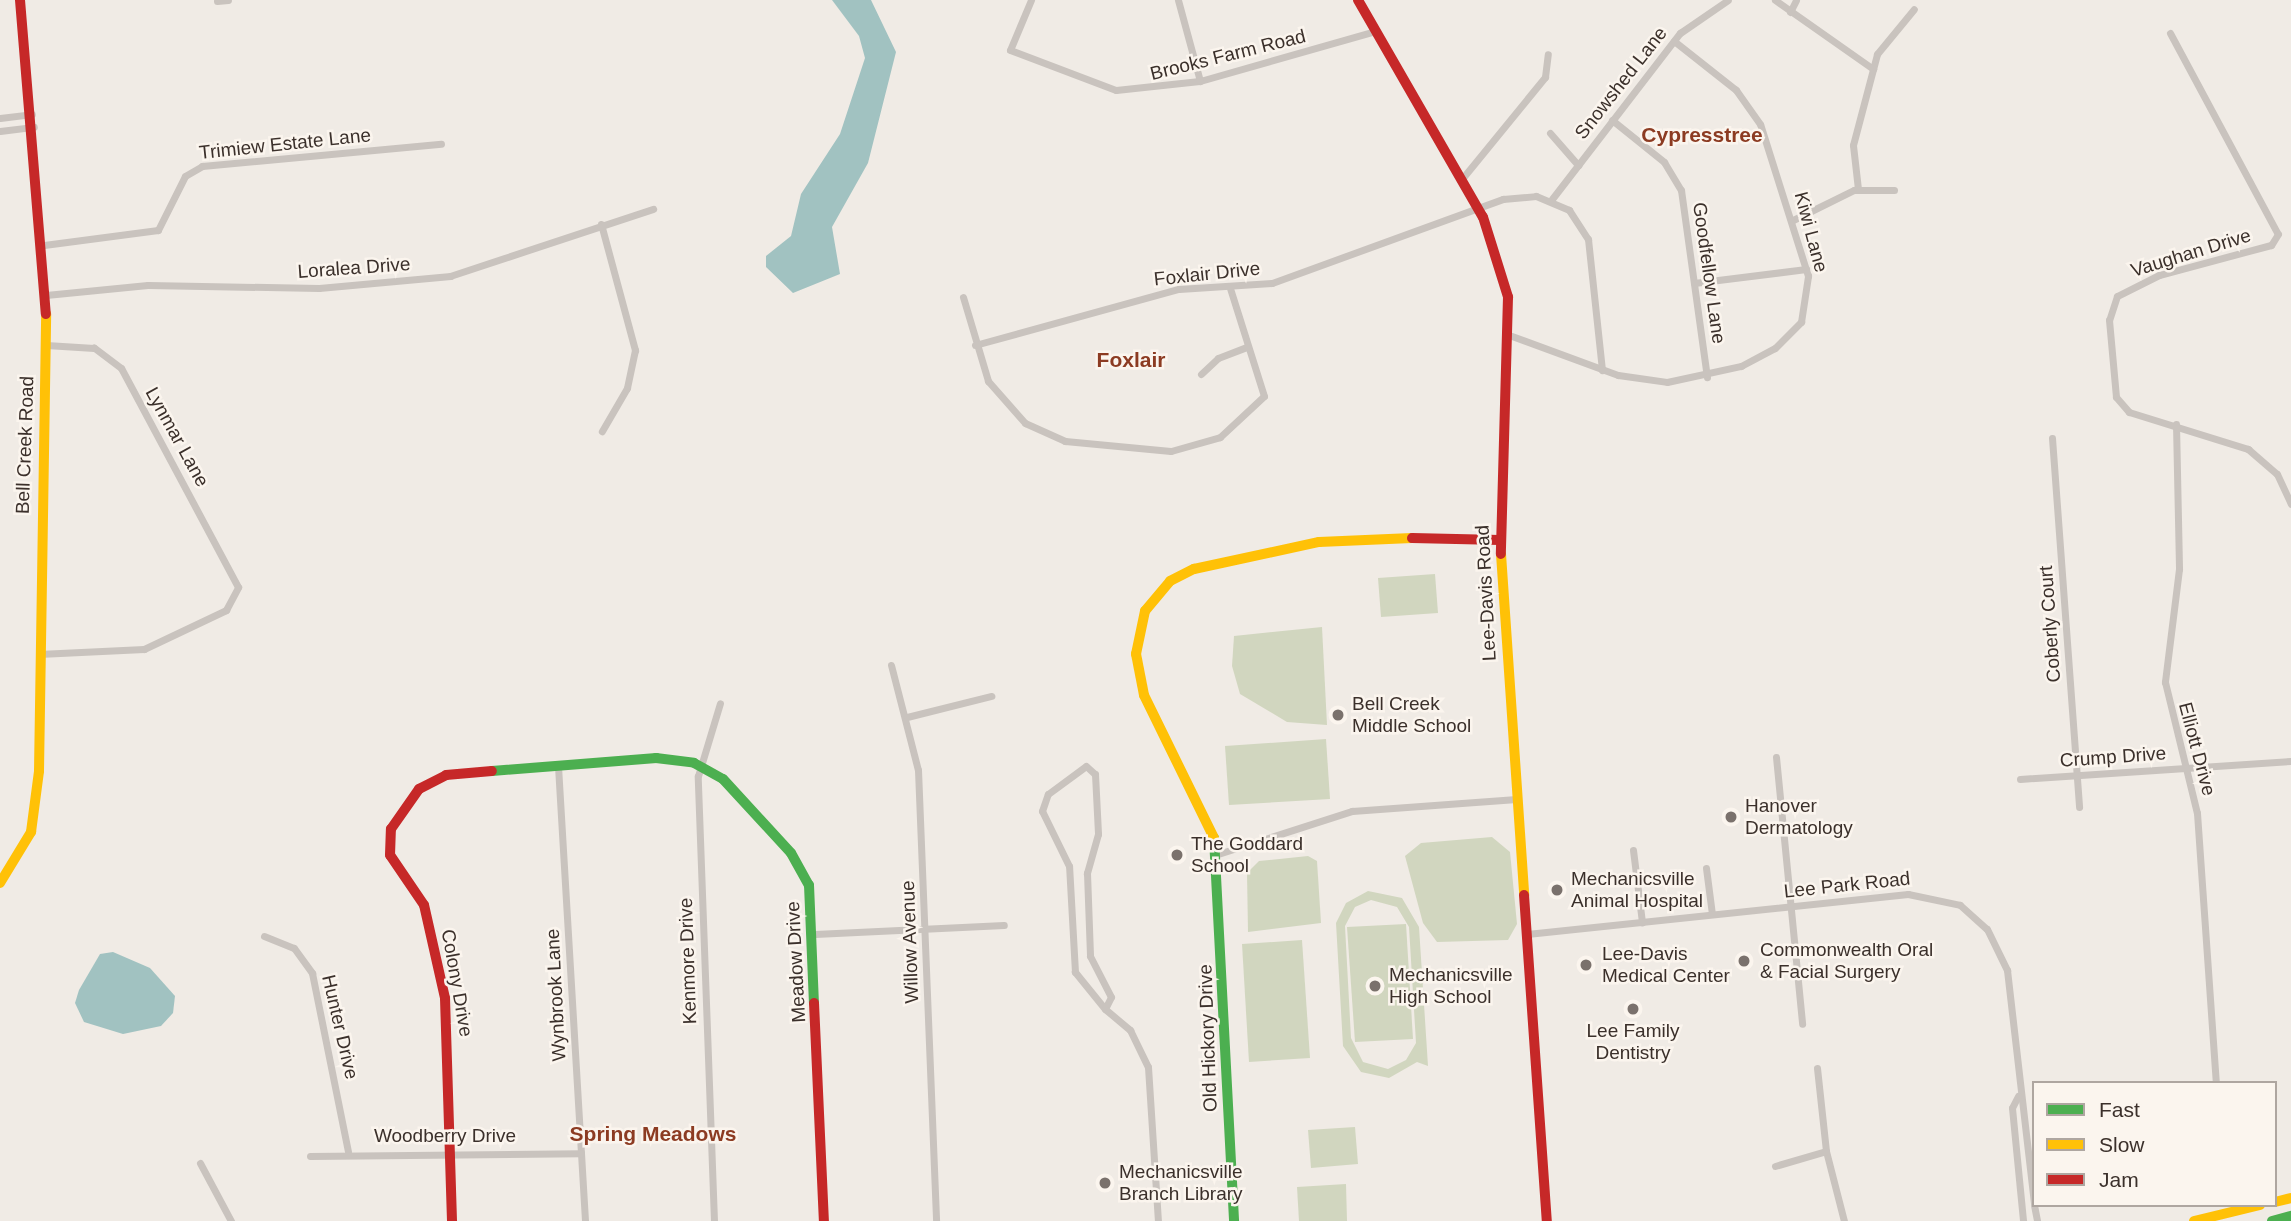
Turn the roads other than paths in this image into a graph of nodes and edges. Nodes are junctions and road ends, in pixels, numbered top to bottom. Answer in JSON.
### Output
{"nodes":[{"id":1,"x":20,"y":0,"type":"edge"},
{"id":2,"x":228,"y":0,"type":"edge"},
{"id":3,"x":1031,"y":0,"type":"edge"},
{"id":4,"x":1178,"y":0,"type":"edge"},
{"id":5,"x":1358,"y":0,"type":"edge"},
{"id":6,"x":1728,"y":0,"type":"edge"},
{"id":7,"x":1775,"y":0,"type":"edge"},
{"id":8,"x":1796,"y":0,"type":"edge"},
{"id":9,"x":217,"y":1,"type":"edge"},
{"id":10,"x":1914,"y":9,"type":"dead end"},
{"id":11,"x":1790,"y":12,"type":"junction"},
{"id":12,"x":1375,"y":31,"type":"junction"},
{"id":13,"x":2170,"y":33,"type":"dead end"},
{"id":14,"x":1674,"y":41,"type":"junction"},
{"id":15,"x":1548,"y":54,"type":"dead end"},
{"id":16,"x":1873,"y":69,"type":"junction"},
{"id":17,"x":1200,"y":81,"type":"junction"},
{"id":18,"x":32,"y":114,"type":"junction"},
{"id":19,"x":0,"y":118,"type":"edge"},
{"id":20,"x":1612,"y":120,"type":"junction"},
{"id":21,"x":34,"y":127,"type":"junction"},
{"id":22,"x":0,"y":131,"type":"edge"},
{"id":23,"x":1550,"y":133,"type":"dead end"},
{"id":24,"x":441,"y":144,"type":"dead end"},
{"id":25,"x":1578,"y":165,"type":"junction"},
{"id":26,"x":1461,"y":180,"type":"junction"},
{"id":27,"x":1858,"y":189,"type":"junction"},
{"id":28,"x":1894,"y":190,"type":"dead end"},
{"id":29,"x":1552,"y":199,"type":"junction"},
{"id":30,"x":653,"y":209,"type":"dead end"},
{"id":31,"x":1479,"y":210,"type":"junction"},
{"id":32,"x":1793,"y":220,"type":"junction"},
{"id":33,"x":601,"y":223,"type":"junction"},
{"id":34,"x":44,"y":245,"type":"junction"},
{"id":35,"x":1806,"y":269,"type":"junction"},
{"id":36,"x":1694,"y":283,"type":"junction"},
{"id":37,"x":1230,"y":288,"type":"junction"},
{"id":38,"x":46,"y":295,"type":"junction"},
{"id":39,"x":963,"y":297,"type":"dead end"},
{"id":40,"x":1509,"y":335,"type":"junction"},
{"id":41,"x":46,"y":345,"type":"junction"},
{"id":42,"x":975,"y":345,"type":"junction"},
{"id":43,"x":1247,"y":347,"type":"junction"},
{"id":44,"x":1602,"y":370,"type":"junction"},
{"id":45,"x":1202,"y":374,"type":"dead end"},
{"id":46,"x":1707,"y":377,"type":"junction"},
{"id":47,"x":2176,"y":424,"type":"junction"},
{"id":48,"x":602,"y":430,"type":"dead end"},
{"id":49,"x":2052,"y":438,"type":"dead end"},
{"id":50,"x":2291,"y":504,"type":"edge"},
{"id":51,"x":1500,"y":540,"type":"junction"},
{"id":52,"x":39,"y":654,"type":"junction"},
{"id":53,"x":891,"y":665,"type":"dead end"},
{"id":54,"x":991,"y":695,"type":"dead end"},
{"id":55,"x":720,"y":703,"type":"dead end"},
{"id":56,"x":907,"y":717,"type":"junction"},
{"id":57,"x":1776,"y":757,"type":"dead end"},
{"id":58,"x":2291,"y":761,"type":"edge"},
{"id":59,"x":699,"y":765,"type":"junction"},
{"id":60,"x":558,"y":766,"type":"junction"},
{"id":61,"x":2187,"y":767,"type":"junction"},
{"id":62,"x":2076,"y":775,"type":"junction"},
{"id":63,"x":2020,"y":779,"type":"dead end"},
{"id":64,"x":1517,"y":799,"type":"junction"},
{"id":65,"x":2078,"y":807,"type":"dead end"},
{"id":66,"x":388,"y":848,"type":"joint"},
{"id":67,"x":1633,"y":850,"type":"dead end"},
{"id":68,"x":1217,"y":854,"type":"junction"},
{"id":69,"x":1706,"y":868,"type":"dead end"},
{"id":70,"x":0,"y":883,"type":"edge"},
{"id":71,"x":1792,"y":907,"type":"junction"},
{"id":72,"x":1712,"y":915,"type":"junction"},
{"id":73,"x":1642,"y":922,"type":"junction"},
{"id":74,"x":1004,"y":925,"type":"dead end"},
{"id":75,"x":924,"y":929,"type":"junction"},
{"id":76,"x":815,"y":934,"type":"junction"},
{"id":77,"x":1527,"y":934,"type":"junction"},
{"id":78,"x":264,"y":936,"type":"dead end"},
{"id":79,"x":1105,"y":1009,"type":"junction"},
{"id":80,"x":1802,"y":1024,"type":"dead end"},
{"id":81,"x":1816,"y":1068,"type":"dead end"},
{"id":82,"x":2216,"y":1081,"type":"edge"},
{"id":83,"x":2018,"y":1096,"type":"junction"},
{"id":84,"x":348,"y":1151,"type":"junction"},
{"id":85,"x":452,"y":1152,"type":"junction"},
{"id":86,"x":1826,"y":1152,"type":"junction"},
{"id":87,"x":580,"y":1153,"type":"junction"},
{"id":88,"x":310,"y":1156,"type":"dead end"},
{"id":89,"x":200,"y":1163,"type":"dead end"},
{"id":90,"x":1774,"y":1166,"type":"dead end"},
{"id":91,"x":2032,"y":1183,"type":"edge"},
{"id":92,"x":2227,"y":1209,"type":"edge"},
{"id":93,"x":2291,"y":1216,"type":"edge"},
{"id":94,"x":231,"y":1221,"type":"edge"},
{"id":95,"x":452,"y":1221,"type":"edge"},
{"id":96,"x":584,"y":1221,"type":"edge"},
{"id":97,"x":714,"y":1221,"type":"edge"},
{"id":98,"x":824,"y":1221,"type":"edge"},
{"id":99,"x":936,"y":1221,"type":"edge"},
{"id":100,"x":1158,"y":1221,"type":"edge"},
{"id":101,"x":1234,"y":1221,"type":"edge"},
{"id":102,"x":1546,"y":1221,"type":"edge"},
{"id":103,"x":1844,"y":1221,"type":"edge"},
{"id":104,"x":2023,"y":1221,"type":"edge"},
{"id":105,"x":2194,"y":1221,"type":"edge"},
{"id":106,"x":2272,"y":1221,"type":"edge"}],
"edges":[{"from":1,"to":18,"type":"main road","name":"Bell Creek Road"},
{"from":2,"to":9,"type":"street"},
{"from":3,"to":17,"type":"street","name":"Brooks Farm Road"},
{"from":4,"to":17,"type":"street"},
{"from":5,"to":12,"type":"main road","name":"Lee-Davis Road"},
{"from":6,"to":14,"type":"street","name":"Snowshed Lane"},
{"from":7,"to":11,"type":"street"},
{"from":8,"to":11,"type":"street"},
{"from":10,"to":16,"type":"street"},
{"from":11,"to":16,"type":"street"},
{"from":12,"to":17,"type":"street","name":"Brooks Farm Road"},
{"from":12,"to":26,"type":"main road","name":"Lee-Davis Road"},
{"from":13,"to":47,"type":"street","name":"Vaughan Drive"},
{"from":14,"to":20,"type":"street","name":"Snowshed Lane"},
{"from":14,"to":32,"type":"street","name":"Kiwi Lane"},
{"from":15,"to":26,"type":"street"},
{"from":16,"to":27,"type":"street"},
{"from":18,"to":19,"type":"street"},
{"from":18,"to":21,"type":"main road","name":"Bell Creek Road"},
{"from":20,"to":25,"type":"street","name":"Snowshed Lane"},
{"from":20,"to":36,"type":"street","name":"Goodfellow Lane"},
{"from":21,"to":22,"type":"street"},
{"from":21,"to":34,"type":"main road","name":"Bell Creek Road"},
{"from":23,"to":25,"type":"street"},
{"from":24,"to":34,"type":"street","name":"Trimiew Estate Lane"},
{"from":25,"to":29,"type":"street","name":"Snowshed Lane"},
{"from":26,"to":31,"type":"main road","name":"Lee-Davis Road"},
{"from":27,"to":28,"type":"street"},
{"from":27,"to":32,"type":"street"},
{"from":29,"to":31,"type":"street","name":"Foxlair Drive"},
{"from":29,"to":44,"type":"street"},
{"from":30,"to":33,"type":"street","name":"Loralea Drive"},
{"from":31,"to":37,"type":"street","name":"Foxlair Drive"},
{"from":31,"to":40,"type":"main road","name":"Lee-Davis Road"},
{"from":32,"to":35,"type":"street","name":"Kiwi Lane"},
{"from":33,"to":38,"type":"street","name":"Loralea Drive"},
{"from":33,"to":48,"type":"street"},
{"from":34,"to":38,"type":"main road","name":"Bell Creek Road"},
{"from":35,"to":36,"type":"street"},
{"from":35,"to":46,"type":"street","name":"Kiwi Lane"},
{"from":36,"to":46,"type":"street","name":"Goodfellow Lane"},
{"from":37,"to":42,"type":"street","name":"Foxlair Drive"},
{"from":37,"to":43,"type":"street"},
{"from":38,"to":41,"type":"main road","name":"Bell Creek Road"},
{"from":39,"to":42,"type":"street"},
{"from":40,"to":44,"type":"street","name":"Kiwi Lane"},
{"from":40,"to":51,"type":"main road","name":"Lee-Davis Road"},
{"from":41,"to":52,"type":"main road","name":"Bell Creek Road"},
{"from":41,"to":52,"type":"street","name":"Lynmar Lane"},
{"from":42,"to":43,"type":"street"},
{"from":43,"to":45,"type":"street"},
{"from":44,"to":46,"type":"street","name":"Kiwi Lane"},
{"from":47,"to":50,"type":"street","name":"Vaughan Drive"},
{"from":47,"to":61,"type":"street","name":"Elliott Drive"},
{"from":49,"to":62,"type":"street","name":"Coberly Court"},
{"from":51,"to":64,"type":"main road","name":"Lee-Davis Road"},
{"from":51,"to":68,"type":"main road","name":"Old Hickory Drive"},
{"from":52,"to":70,"type":"main road","name":"Bell Creek Road"},
{"from":53,"to":56,"type":"street","name":"Willow Avenue"},
{"from":54,"to":56,"type":"street"},
{"from":55,"to":59,"type":"street","name":"Kenmore Drive"},
{"from":56,"to":75,"type":"street","name":"Willow Avenue"},
{"from":57,"to":71,"type":"street"},
{"from":58,"to":61,"type":"street","name":"Crump Drive"},
{"from":59,"to":60,"type":"main road","name":"Meadow Drive"},
{"from":59,"to":76,"type":"main road","name":"Meadow Drive"},
{"from":59,"to":97,"type":"street","name":"Kenmore Drive"},
{"from":60,"to":66,"type":"main road","name":"Meadow Drive"},
{"from":60,"to":87,"type":"street","name":"Wynbrook Lane"},
{"from":61,"to":62,"type":"street","name":"Crump Drive"},
{"from":61,"to":82,"type":"street","name":"Elliott Drive"},
{"from":62,"to":63,"type":"street","name":"Crump Drive"},
{"from":62,"to":65,"type":"street","name":"Coberly Court"},
{"from":64,"to":68,"type":"street"},
{"from":64,"to":77,"type":"main road","name":"Lee-Davis Road"},
{"from":66,"to":85,"type":"main road","name":"Colony Drive"},
{"from":67,"to":73,"type":"street"},
{"from":68,"to":101,"type":"main road","name":"Old Hickory Drive"},
{"from":69,"to":72,"type":"street"},
{"from":71,"to":72,"type":"street","name":"Lee Park Road"},
{"from":71,"to":80,"type":"street"},
{"from":71,"to":83,"type":"street","name":"Lee Park Road"},
{"from":72,"to":73,"type":"street","name":"Lee Park Road"},
{"from":73,"to":77,"type":"street","name":"Lee Park Road"},
{"from":74,"to":75,"type":"street"},
{"from":75,"to":76,"type":"street"},
{"from":75,"to":99,"type":"street","name":"Willow Avenue"},
{"from":76,"to":98,"type":"main road","name":"Meadow Drive"},
{"from":77,"to":102,"type":"main road","name":"Lee-Davis Road"},
{"from":78,"to":84,"type":"street","name":"Hunter Drive"},
{"from":79,"to":79,"type":"street"},
{"from":79,"to":100,"type":"street"},
{"from":81,"to":86,"type":"street"},
{"from":83,"to":91,"type":"street","name":"Lee Park Road"},
{"from":83,"to":104,"type":"street","name":"Lee Park Road"},
{"from":84,"to":85,"type":"street","name":"Woodberry Drive"},
{"from":84,"to":88,"type":"street","name":"Woodberry Drive"},
{"from":85,"to":87,"type":"street","name":"Woodberry Drive"},
{"from":85,"to":95,"type":"main road","name":"Colony Drive"},
{"from":86,"to":90,"type":"street"},
{"from":86,"to":103,"type":"street"},
{"from":87,"to":96,"type":"street","name":"Wynbrook Lane"},
{"from":89,"to":94,"type":"street"},
{"from":92,"to":105,"type":"main road"},
{"from":93,"to":106,"type":"main road"}]}
